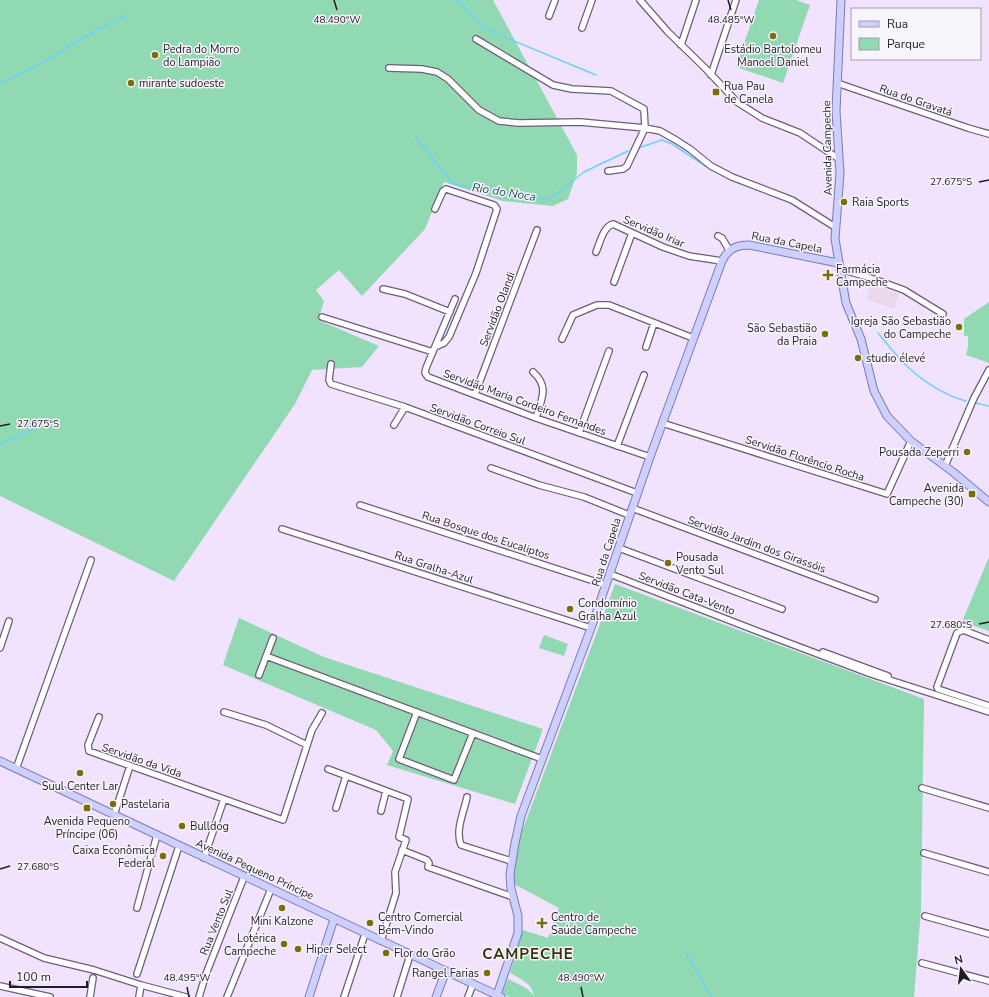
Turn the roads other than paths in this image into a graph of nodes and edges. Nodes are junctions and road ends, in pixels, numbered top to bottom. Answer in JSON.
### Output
{"nodes":[{"id":1,"x":554,"y":0,"type":"edge"},
{"id":2,"x":592,"y":0,"type":"edge"},
{"id":3,"x":640,"y":0,"type":"edge"},
{"id":4,"x":696,"y":0,"type":"edge"},
{"id":5,"x":736,"y":0,"type":"edge"},
{"id":6,"x":842,"y":0,"type":"edge"},
{"id":7,"x":549,"y":16,"type":"dead end"},
{"id":8,"x":582,"y":28,"type":"dead end"},
{"id":9,"x":476,"y":39,"type":"dead end"},
{"id":10,"x":681,"y":45,"type":"junction"},
{"id":11,"x":389,"y":68,"type":"dead end"},
{"id":12,"x":711,"y":75,"type":"junction"},
{"id":13,"x":837,"y":83,"type":"junction"},
{"id":14,"x":645,"y":128,"type":"junction"},
{"id":15,"x":989,"y":134,"type":"edge"},
{"id":16,"x":839,"y":159,"type":"junction"},
{"id":17,"x":608,"y":171,"type":"dead end"},
{"id":18,"x":435,"y":210,"type":"dead end"},
{"id":19,"x":835,"y":227,"type":"junction"},
{"id":20,"x":537,"y":230,"type":"dead end"},
{"id":21,"x":632,"y":233,"type":"junction"},
{"id":22,"x":718,"y":236,"type":"dead end"},
{"id":23,"x":730,"y":250,"type":"junction"},
{"id":24,"x":596,"y":252,"type":"dead end"},
{"id":25,"x":722,"y":261,"type":"junction"},
{"id":26,"x":839,"y":266,"type":"junction"},
{"id":27,"x":614,"y":282,"type":"dead end"},
{"id":28,"x":383,"y":289,"type":"dead end"},
{"id":29,"x":455,"y":299,"type":"dead end"},
{"id":30,"x":450,"y":312,"type":"junction"},
{"id":31,"x":943,"y":314,"type":"dead end"},
{"id":32,"x":322,"y":317,"type":"dead end"},
{"id":33,"x":654,"y":323,"type":"junction"},
{"id":34,"x":693,"y":338,"type":"junction"},
{"id":35,"x":562,"y":339,"type":"dead end"},
{"id":36,"x":646,"y":347,"type":"dead end"},
{"id":37,"x":434,"y":350,"type":"junction"},
{"id":38,"x":609,"y":351,"type":"dead end"},
{"id":39,"x":331,"y":364,"type":"dead end"},
{"id":40,"x":989,"y":370,"type":"edge"},
{"id":41,"x":533,"y":372,"type":"dead end"},
{"id":42,"x":644,"y":375,"type":"dead end"},
{"id":43,"x":475,"y":394,"type":"junction"},
{"id":44,"x":405,"y":407,"type":"junction"},
{"id":45,"x":536,"y":418,"type":"junction"},
{"id":46,"x":662,"y":423,"type":"junction"},
{"id":47,"x":394,"y":425,"type":"dead end"},
{"id":48,"x":579,"y":433,"type":"junction"},
{"id":49,"x":911,"y":441,"type":"junction"},
{"id":50,"x":617,"y":446,"type":"junction"},
{"id":51,"x":650,"y":457,"type":"junction"},
{"id":52,"x":946,"y":466,"type":"junction"},
{"id":53,"x":491,"y":468,"type":"dead end"},
{"id":54,"x":637,"y":493,"type":"junction"},
{"id":55,"x":989,"y":502,"type":"edge"},
{"id":56,"x":360,"y":505,"type":"dead end"},
{"id":57,"x":631,"y":511,"type":"junction"},
{"id":58,"x":282,"y":529,"type":"dead end"},
{"id":59,"x":619,"y":548,"type":"junction"},
{"id":60,"x":91,"y":560,"type":"dead end"},
{"id":61,"x":610,"y":574,"type":"junction"},
{"id":62,"x":606,"y":584,"type":"junction"},
{"id":63,"x":875,"y":599,"type":"dead end"},
{"id":64,"x":782,"y":609,"type":"dead end"},
{"id":65,"x":9,"y":621,"type":"dead end"},
{"id":66,"x":592,"y":628,"type":"junction"},
{"id":67,"x":273,"y":638,"type":"dead end"},
{"id":68,"x":989,"y":640,"type":"edge"},
{"id":69,"x":0,"y":648,"type":"edge"},
{"id":70,"x":266,"y":656,"type":"junction"},
{"id":71,"x":259,"y":675,"type":"dead end"},
{"id":72,"x":989,"y":709,"type":"edge"},
{"id":73,"x":224,"y":712,"type":"dead end"},
{"id":74,"x":417,"y":712,"type":"junction"},
{"id":75,"x":322,"y":713,"type":"dead end"},
{"id":76,"x":99,"y":717,"type":"dead end"},
{"id":77,"x":473,"y":733,"type":"junction"},
{"id":78,"x":307,"y":745,"type":"junction"},
{"id":79,"x":542,"y":759,"type":"junction"},
{"id":80,"x":0,"y":764,"type":"edge"},
{"id":81,"x":130,"y":766,"type":"junction"},
{"id":82,"x":16,"y":769,"type":"junction"},
{"id":83,"x":328,"y":769,"type":"dead end"},
{"id":84,"x":346,"y":776,"type":"junction"},
{"id":85,"x":922,"y":788,"type":"dead end"},
{"id":86,"x":386,"y":791,"type":"junction"},
{"id":87,"x":467,"y":797,"type":"dead end"},
{"id":88,"x":224,"y":799,"type":"junction"},
{"id":89,"x":336,"y":808,"type":"dead end"},
{"id":90,"x":989,"y":808,"type":"edge"},
{"id":91,"x":381,"y":811,"type":"dead end"},
{"id":92,"x":114,"y":815,"type":"junction"},
{"id":93,"x":157,"y":836,"type":"junction"},
{"id":94,"x":179,"y":846,"type":"junction"},
{"id":95,"x":402,"y":850,"type":"junction"},
{"id":96,"x":924,"y":853,"type":"dead end"},
{"id":97,"x":204,"y":858,"type":"junction"},
{"id":98,"x":512,"y":861,"type":"junction"},
{"id":99,"x":989,"y":872,"type":"edge"},
{"id":100,"x":244,"y":877,"type":"junction"},
{"id":101,"x":271,"y":889,"type":"junction"},
{"id":102,"x":513,"y":897,"type":"junction"},
{"id":103,"x":137,"y":908,"type":"dead end"},
{"id":104,"x":925,"y":916,"type":"dead end"},
{"id":105,"x":334,"y":919,"type":"junction"},
{"id":106,"x":365,"y":934,"type":"junction"},
{"id":107,"x":989,"y":934,"type":"edge"},
{"id":108,"x":0,"y":938,"type":"edge"},
{"id":109,"x":381,"y":941,"type":"junction"},
{"id":110,"x":410,"y":955,"type":"junction"},
{"id":111,"x":922,"y":963,"type":"dead end"},
{"id":112,"x":446,"y":971,"type":"junction"},
{"id":113,"x":137,"y":974,"type":"dead end"},
{"id":114,"x":93,"y":978,"type":"dead end"},
{"id":115,"x":989,"y":981,"type":"edge"},
{"id":116,"x":473,"y":984,"type":"junction"},
{"id":117,"x":141,"y":985,"type":"junction"},
{"id":118,"x":0,"y":986,"type":"edge"},
{"id":119,"x":499,"y":996,"type":"edge"},
{"id":120,"x":50,"y":997,"type":"edge"},
{"id":121,"x":90,"y":997,"type":"edge"},
{"id":122,"x":139,"y":997,"type":"edge"},
{"id":123,"x":186,"y":997,"type":"edge"},
{"id":124,"x":199,"y":997,"type":"edge"},
{"id":125,"x":227,"y":997,"type":"edge"},
{"id":126,"x":309,"y":997,"type":"edge"},
{"id":127,"x":344,"y":997,"type":"edge"},
{"id":128,"x":397,"y":997,"type":"edge"},
{"id":129,"x":436,"y":997,"type":"edge"},
{"id":130,"x":468,"y":997,"type":"edge"}],
"edges":[{"from":1,"to":7,"type":"street"},
{"from":2,"to":8,"type":"street"},
{"from":3,"to":10,"type":"street"},
{"from":4,"to":10,"type":"street"},
{"from":5,"to":12,"type":"street"},
{"from":6,"to":13,"type":"main road","name":"Avenida Campeche"},
{"from":9,"to":14,"type":"street"},
{"from":10,"to":12,"type":"street"},
{"from":11,"to":14,"type":"street"},
{"from":12,"to":16,"type":"street"},
{"from":13,"to":15,"type":"street","name":"Rua do Gravatá"},
{"from":13,"to":16,"type":"main road","name":"Avenida Campeche"},
{"from":14,"to":17,"type":"street"},
{"from":14,"to":19,"type":"street"},
{"from":16,"to":19,"type":"main road","name":"Avenida Campeche"},
{"from":18,"to":37,"type":"street"},
{"from":19,"to":26,"type":"main road","name":"Avenida Campeche"},
{"from":20,"to":43,"type":"street","name":"Servidão Olandi"},
{"from":21,"to":24,"type":"street","name":"Servidão Iriar"},
{"from":21,"to":25,"type":"street","name":"Servidão Iriar"},
{"from":21,"to":27,"type":"street"},
{"from":22,"to":23,"type":"street"},
{"from":23,"to":25,"type":"main road","name":"Rua da Capela"},
{"from":23,"to":26,"type":"main road","name":"Rua da Capela"},
{"from":25,"to":34,"type":"main road","name":"Rua da Capela"},
{"from":26,"to":31,"type":"street","name":"Rua da Capela"},
{"from":26,"to":49,"type":"main road","name":"Avenida Campeche"},
{"from":28,"to":30,"type":"street"},
{"from":29,"to":30,"type":"street","name":"Servidão Maria Cordeiro Fernandes"},
{"from":30,"to":37,"type":"street","name":"Servidão Maria Cordeiro Fernandes"},
{"from":32,"to":37,"type":"street"},
{"from":33,"to":34,"type":"street"},
{"from":33,"to":35,"type":"street"},
{"from":33,"to":36,"type":"street"},
{"from":34,"to":46,"type":"main road","name":"Rua da Capela"},
{"from":37,"to":43,"type":"street","name":"Servidão Maria Cordeiro Fernandes"},
{"from":38,"to":48,"type":"street"},
{"from":39,"to":44,"type":"street","name":"Servidão Correio Sul"},
{"from":40,"to":52,"type":"street"},
{"from":41,"to":45,"type":"street"},
{"from":42,"to":50,"type":"street"},
{"from":43,"to":45,"type":"street","name":"Servidão Maria Cordeiro Fernandes"},
{"from":44,"to":47,"type":"street"},
{"from":44,"to":54,"type":"street","name":"Servidão Correio Sul"},
{"from":45,"to":48,"type":"street","name":"Servidão Maria Cordeiro Fernandes"},
{"from":46,"to":49,"type":"street","name":"Servidão Florêncio Rocha"},
{"from":46,"to":51,"type":"main road","name":"Rua da Capela"},
{"from":48,"to":50,"type":"street","name":"Servidão Maria Cordeiro Fernandes"},
{"from":49,"to":52,"type":"main road","name":"Avenida Campeche"},
{"from":50,"to":51,"type":"street","name":"Servidão Maria Cordeiro Fernandes"},
{"from":51,"to":54,"type":"main road","name":"Rua da Capela"},
{"from":52,"to":55,"type":"main road","name":"Avenida Campeche"},
{"from":53,"to":57,"type":"street","name":"Servidão Jardim dos Girassóis"},
{"from":54,"to":57,"type":"main road","name":"Rua da Capela"},
{"from":56,"to":62,"type":"street","name":"Rua Bosque dos Eucaliptos"},
{"from":57,"to":59,"type":"main road","name":"Rua da Capela"},
{"from":57,"to":63,"type":"street","name":"Servidão Jardim dos Girassóis"},
{"from":58,"to":66,"type":"street","name":"Rua Gralha-Azul"},
{"from":59,"to":61,"type":"main road","name":"Rua da Capela"},
{"from":59,"to":64,"type":"street"},
{"from":60,"to":82,"type":"street"},
{"from":61,"to":62,"type":"main road","name":"Rua da Capela"},
{"from":61,"to":72,"type":"street","name":"Servidão Cata-Vento"},
{"from":62,"to":66,"type":"main road","name":"Rua da Capela"},
{"from":65,"to":69,"type":"street"},
{"from":66,"to":79,"type":"main road","name":"Rua da Capela"},
{"from":67,"to":70,"type":"street"},
{"from":68,"to":72,"type":"street"},
{"from":70,"to":71,"type":"street"},
{"from":70,"to":74,"type":"street"},
{"from":73,"to":78,"type":"street"},
{"from":74,"to":77,"type":"street"},
{"from":74,"to":77,"type":"street"},
{"from":75,"to":78,"type":"street"},
{"from":76,"to":81,"type":"street","name":"Servidão da Vida"},
{"from":77,"to":79,"type":"street"},
{"from":78,"to":88,"type":"street","name":"Servidão da Vida"},
{"from":79,"to":98,"type":"main road","name":"Rua da Capela"},
{"from":80,"to":82,"type":"main road","name":"Avenida Pequeno Príncipe"},
{"from":81,"to":88,"type":"street","name":"Servidão da Vida"},
{"from":81,"to":92,"type":"street"},
{"from":82,"to":92,"type":"main road","name":"Avenida Pequeno Príncipe"},
{"from":83,"to":84,"type":"street"},
{"from":84,"to":86,"type":"street"},
{"from":84,"to":89,"type":"street"},
{"from":85,"to":90,"type":"street"},
{"from":86,"to":91,"type":"street"},
{"from":86,"to":95,"type":"street"},
{"from":87,"to":98,"type":"street"},
{"from":88,"to":97,"type":"street"},
{"from":92,"to":93,"type":"main road","name":"Avenida Pequeno Príncipe"},
{"from":93,"to":94,"type":"main road","name":"Avenida Pequeno Príncipe"},
{"from":93,"to":103,"type":"street"},
{"from":94,"to":97,"type":"main road","name":"Avenida Pequeno Príncipe"},
{"from":94,"to":113,"type":"street"},
{"from":95,"to":102,"type":"street"},
{"from":95,"to":109,"type":"street"},
{"from":96,"to":99,"type":"street"},
{"from":97,"to":100,"type":"main road","name":"Avenida Pequeno Príncipe"},
{"from":98,"to":102,"type":"main road","name":"Rua da Capela"},
{"from":100,"to":101,"type":"main road","name":"Avenida Pequeno Príncipe"},
{"from":100,"to":124,"type":"street","name":"Rua Vento Sul"},
{"from":101,"to":105,"type":"main road","name":"Avenida Pequeno Príncipe"},
{"from":101,"to":125,"type":"street"},
{"from":102,"to":119,"type":"main road","name":"Rua da Capela"},
{"from":104,"to":107,"type":"street"},
{"from":105,"to":106,"type":"main road","name":"Avenida Pequeno Príncipe"},
{"from":105,"to":126,"type":"main road"},
{"from":106,"to":109,"type":"main road","name":"Avenida Pequeno Príncipe"},
{"from":106,"to":127,"type":"street"},
{"from":108,"to":117,"type":"street"},
{"from":109,"to":110,"type":"main road","name":"Avenida Pequeno Príncipe"},
{"from":110,"to":112,"type":"main road","name":"Avenida Pequeno Príncipe"},
{"from":110,"to":128,"type":"street"},
{"from":111,"to":115,"type":"street"},
{"from":112,"to":116,"type":"main road","name":"Avenida Pequeno Príncipe"},
{"from":112,"to":129,"type":"main road"},
{"from":114,"to":121,"type":"street"},
{"from":116,"to":119,"type":"main road","name":"Avenida Pequeno Príncipe"},
{"from":116,"to":130,"type":"street"},
{"from":117,"to":122,"type":"street"},
{"from":117,"to":123,"type":"street"},
{"from":118,"to":120,"type":"street"}]}
